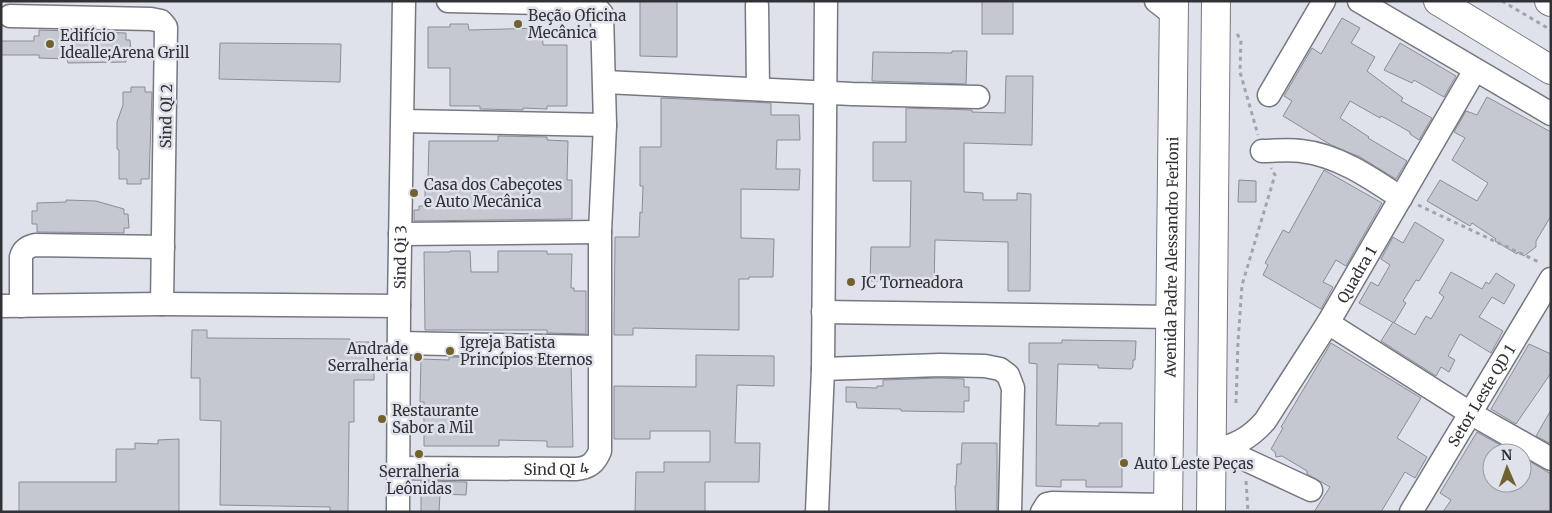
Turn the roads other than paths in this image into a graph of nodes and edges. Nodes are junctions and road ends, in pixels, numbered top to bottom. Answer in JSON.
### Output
{"nodes":[{"id":1,"x":404,"y":1,"type":"edge"},
{"id":2,"x":448,"y":1,"type":"edge"},
{"id":3,"x":826,"y":1,"type":"edge"},
{"id":4,"x":1216,"y":1,"type":"edge"},
{"id":5,"x":1324,"y":1,"type":"edge"},
{"id":6,"x":1359,"y":1,"type":"edge"},
{"id":7,"x":1438,"y":1,"type":"edge"},
{"id":8,"x":757,"y":5,"type":"dead end"},
{"id":9,"x":1168,"y":6,"type":"edge"},
{"id":10,"x":10,"y":16,"type":"dead end"},
{"id":11,"x":1475,"y":70,"type":"junction"},
{"id":12,"x":1551,"y":70,"type":"edge"},
{"id":13,"x":605,"y":82,"type":"junction"},
{"id":14,"x":758,"y":89,"type":"junction"},
{"id":15,"x":826,"y":92,"type":"junction"},
{"id":16,"x":1269,"y":95,"type":"dead end"},
{"id":17,"x":978,"y":98,"type":"dead end"},
{"id":18,"x":1551,"y":114,"type":"edge"},
{"id":19,"x":403,"y":121,"type":"junction"},
{"id":20,"x":605,"y":124,"type":"junction"},
{"id":21,"x":1262,"y":151,"type":"road end"},
{"id":22,"x":1401,"y":198,"type":"junction"},
{"id":23,"x":600,"y":232,"type":"junction"},
{"id":24,"x":400,"y":234,"type":"junction"},
{"id":25,"x":163,"y":248,"type":"junction"},
{"id":26,"x":1546,"y":272,"type":"edge"},
{"id":27,"x":162,"y":304,"type":"junction"},
{"id":28,"x":11,"y":306,"type":"edge"},
{"id":29,"x":399,"y":306,"type":"junction"},
{"id":30,"x":823,"y":312,"type":"junction"},
{"id":31,"x":1171,"y":317,"type":"junction"},
{"id":32,"x":1328,"y":323,"type":"junction"},
{"id":33,"x":400,"y":343,"type":"junction"},
{"id":34,"x":599,"y":347,"type":"junction"},
{"id":35,"x":822,"y":369,"type":"junction"},
{"id":36,"x":1470,"y":413,"type":"junction"},
{"id":37,"x":1211,"y":419,"type":"junction"},
{"id":38,"x":1170,"y":420,"type":"junction"},
{"id":39,"x":1223,"y":458,"type":"junction"},
{"id":40,"x":1551,"y":459,"type":"edge"},
{"id":41,"x":398,"y":468,"type":"junction"},
{"id":42,"x":1169,"y":473,"type":"junction"},
{"id":43,"x":1311,"y":490,"type":"dead end"},
{"id":44,"x":1168,"y":508,"type":"edge"},
{"id":45,"x":398,"y":512,"type":"edge"},
{"id":46,"x":817,"y":512,"type":"edge"},
{"id":47,"x":1010,"y":512,"type":"edge"},
{"id":48,"x":1042,"y":512,"type":"edge"},
{"id":49,"x":1210,"y":512,"type":"edge"},
{"id":50,"x":1411,"y":512,"type":"edge"}],
"edges":[{"from":1,"to":19,"type":"street","name":"Sind Qi 3"},
{"from":2,"to":13,"type":"street","name":"Sind QI 4"},
{"from":3,"to":15,"type":"street"},
{"from":4,"to":37,"type":"main road"},
{"from":5,"to":16,"type":"street"},
{"from":6,"to":11,"type":"street"},
{"from":7,"to":12,"type":"main road"},
{"from":8,"to":14,"type":"street"},
{"from":9,"to":31,"type":"main road","name":"Avenida Padre Alessandro Ferloni"},
{"from":10,"to":25,"type":"street","name":"Sind QI 2"},
{"from":11,"to":18,"type":"street"},
{"from":11,"to":22,"type":"street","name":"Quadra 1"},
{"from":13,"to":14,"type":"street"},
{"from":13,"to":20,"type":"street","name":"Sind QI 4"},
{"from":14,"to":15,"type":"street"},
{"from":15,"to":17,"type":"street"},
{"from":15,"to":30,"type":"street"},
{"from":19,"to":20,"type":"street"},
{"from":19,"to":24,"type":"street","name":"Sind Qi 3"},
{"from":20,"to":23,"type":"street","name":"Sind QI 4"},
{"from":21,"to":22,"type":"street"},
{"from":22,"to":32,"type":"street","name":"Quadra 1"},
{"from":23,"to":24,"type":"street"},
{"from":23,"to":34,"type":"street","name":"Sind QI 4"},
{"from":24,"to":29,"type":"street","name":"Sind Qi 3"},
{"from":25,"to":27,"type":"street","name":"Sind QI 2"},
{"from":25,"to":28,"type":"street"},
{"from":26,"to":36,"type":"street","name":"Setor Leste QD 1"},
{"from":27,"to":28,"type":"street"},
{"from":27,"to":29,"type":"street"},
{"from":29,"to":33,"type":"street","name":"Sind Qi 3"},
{"from":30,"to":31,"type":"street"},
{"from":30,"to":35,"type":"street"},
{"from":31,"to":38,"type":"main road","name":"Avenida Padre Alessandro Ferloni"},
{"from":32,"to":36,"type":"street"},
{"from":32,"to":39,"type":"street","name":"Quadra 1"},
{"from":33,"to":34,"type":"street"},
{"from":33,"to":41,"type":"street","name":"Sind Qi 3"},
{"from":34,"to":41,"type":"street","name":"Sind QI 4"},
{"from":35,"to":46,"type":"street"},
{"from":35,"to":47,"type":"street"},
{"from":36,"to":40,"type":"street"},
{"from":36,"to":50,"type":"street","name":"Setor Leste QD 1"},
{"from":37,"to":38,"type":"main road"},
{"from":37,"to":39,"type":"main road"},
{"from":38,"to":42,"type":"main road","name":"Avenida Padre Alessandro Ferloni"},
{"from":39,"to":42,"type":"main road"},
{"from":39,"to":43,"type":"street"},
{"from":39,"to":49,"type":"main road"},
{"from":41,"to":45,"type":"street","name":"Sind Qi 3"},
{"from":42,"to":44,"type":"main road","name":"Avenida Padre Alessandro Ferloni"},
{"from":44,"to":48,"type":"street"}]}
